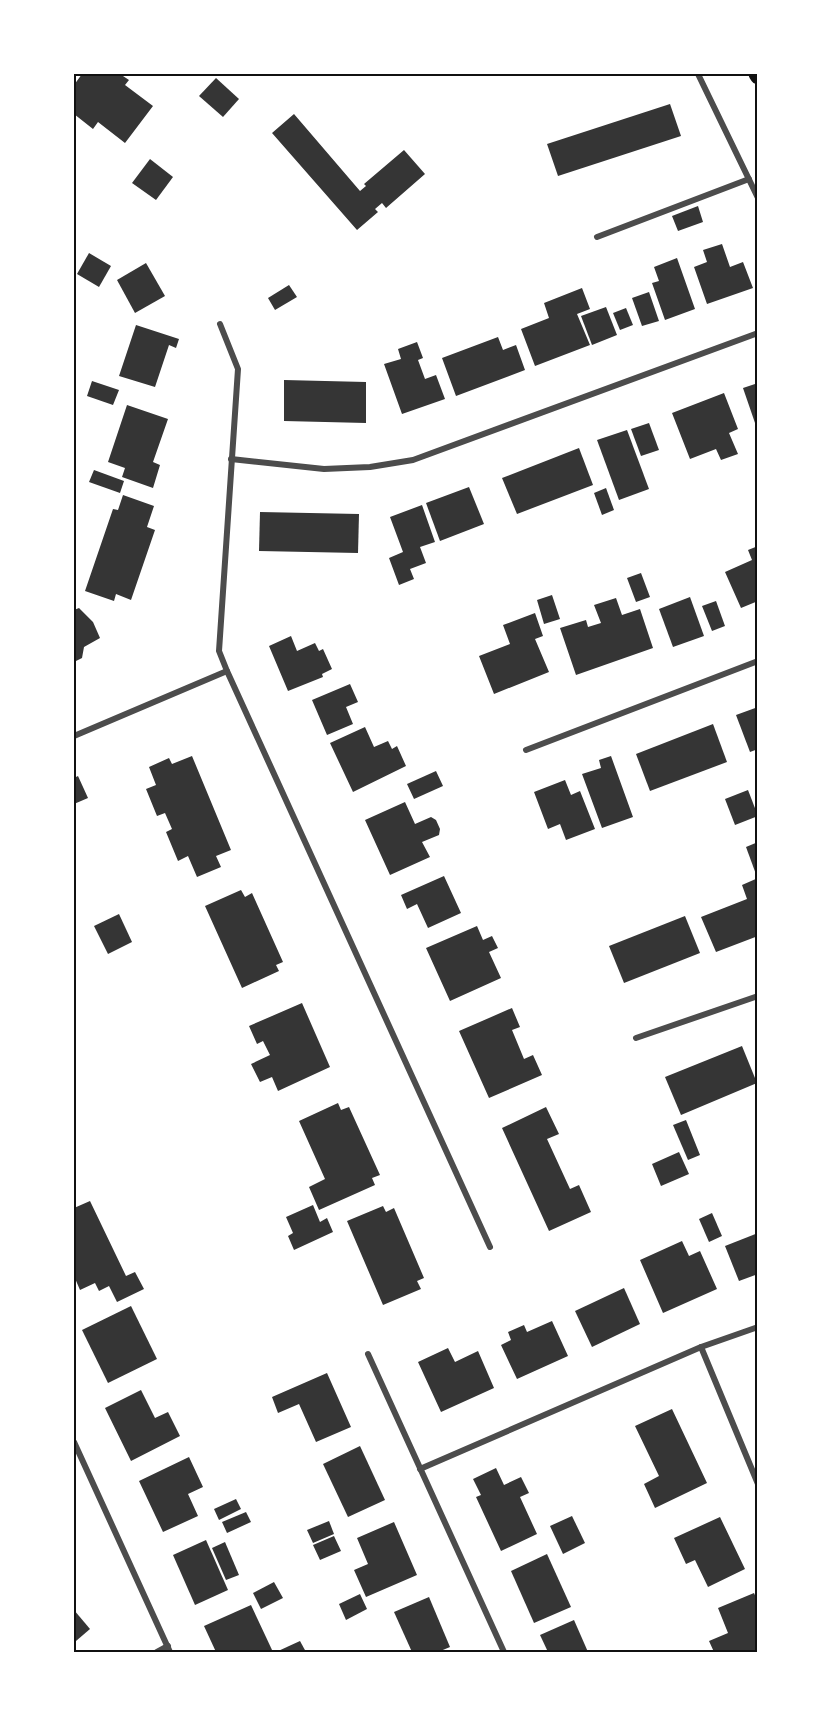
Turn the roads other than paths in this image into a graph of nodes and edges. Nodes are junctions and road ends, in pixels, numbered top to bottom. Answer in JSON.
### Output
{"nodes":[{"id":1,"x":698,"y":74,"type":"edge"},
{"id":2,"x":749,"y":179,"type":"junction"},
{"id":3,"x":758,"y":198,"type":"edge"},
{"id":4,"x":597,"y":237,"type":"dead end"},
{"id":5,"x":220,"y":324,"type":"dead end"},
{"id":6,"x":758,"y":333,"type":"edge"},
{"id":7,"x":231,"y":459,"type":"junction"},
{"id":8,"x":758,"y":661,"type":"edge"},
{"id":9,"x":227,"y":671,"type":"junction"},
{"id":10,"x":74,"y":736,"type":"edge"},
{"id":11,"x":526,"y":750,"type":"dead end"},
{"id":12,"x":758,"y":996,"type":"edge"},
{"id":13,"x":636,"y":1038,"type":"dead end"},
{"id":14,"x":490,"y":1247,"type":"dead end"},
{"id":15,"x":758,"y":1327,"type":"edge"},
{"id":16,"x":701,"y":1347,"type":"junction"},
{"id":17,"x":368,"y":1354,"type":"dead end"},
{"id":18,"x":74,"y":1442,"type":"edge"},
{"id":19,"x":420,"y":1469,"type":"junction"},
{"id":20,"x":758,"y":1484,"type":"edge"},
{"id":21,"x":169,"y":1649,"type":"edge"},
{"id":22,"x":157,"y":1653,"type":"edge"},
{"id":23,"x":504,"y":1653,"type":"edge"}],
"edges":[{"from":1,"to":2,"type":"street"},
{"from":2,"to":3,"type":"street"},
{"from":2,"to":4,"type":"street"},
{"from":5,"to":7,"type":"street"},
{"from":6,"to":7,"type":"street"},
{"from":7,"to":9,"type":"street"},
{"from":8,"to":11,"type":"street"},
{"from":9,"to":10,"type":"street"},
{"from":9,"to":14,"type":"street"},
{"from":12,"to":13,"type":"street"},
{"from":15,"to":16,"type":"street"},
{"from":16,"to":19,"type":"street"},
{"from":16,"to":20,"type":"street"},
{"from":17,"to":19,"type":"street"},
{"from":18,"to":21,"type":"street"},
{"from":19,"to":23,"type":"street"},
{"from":21,"to":22,"type":"street"}]}
